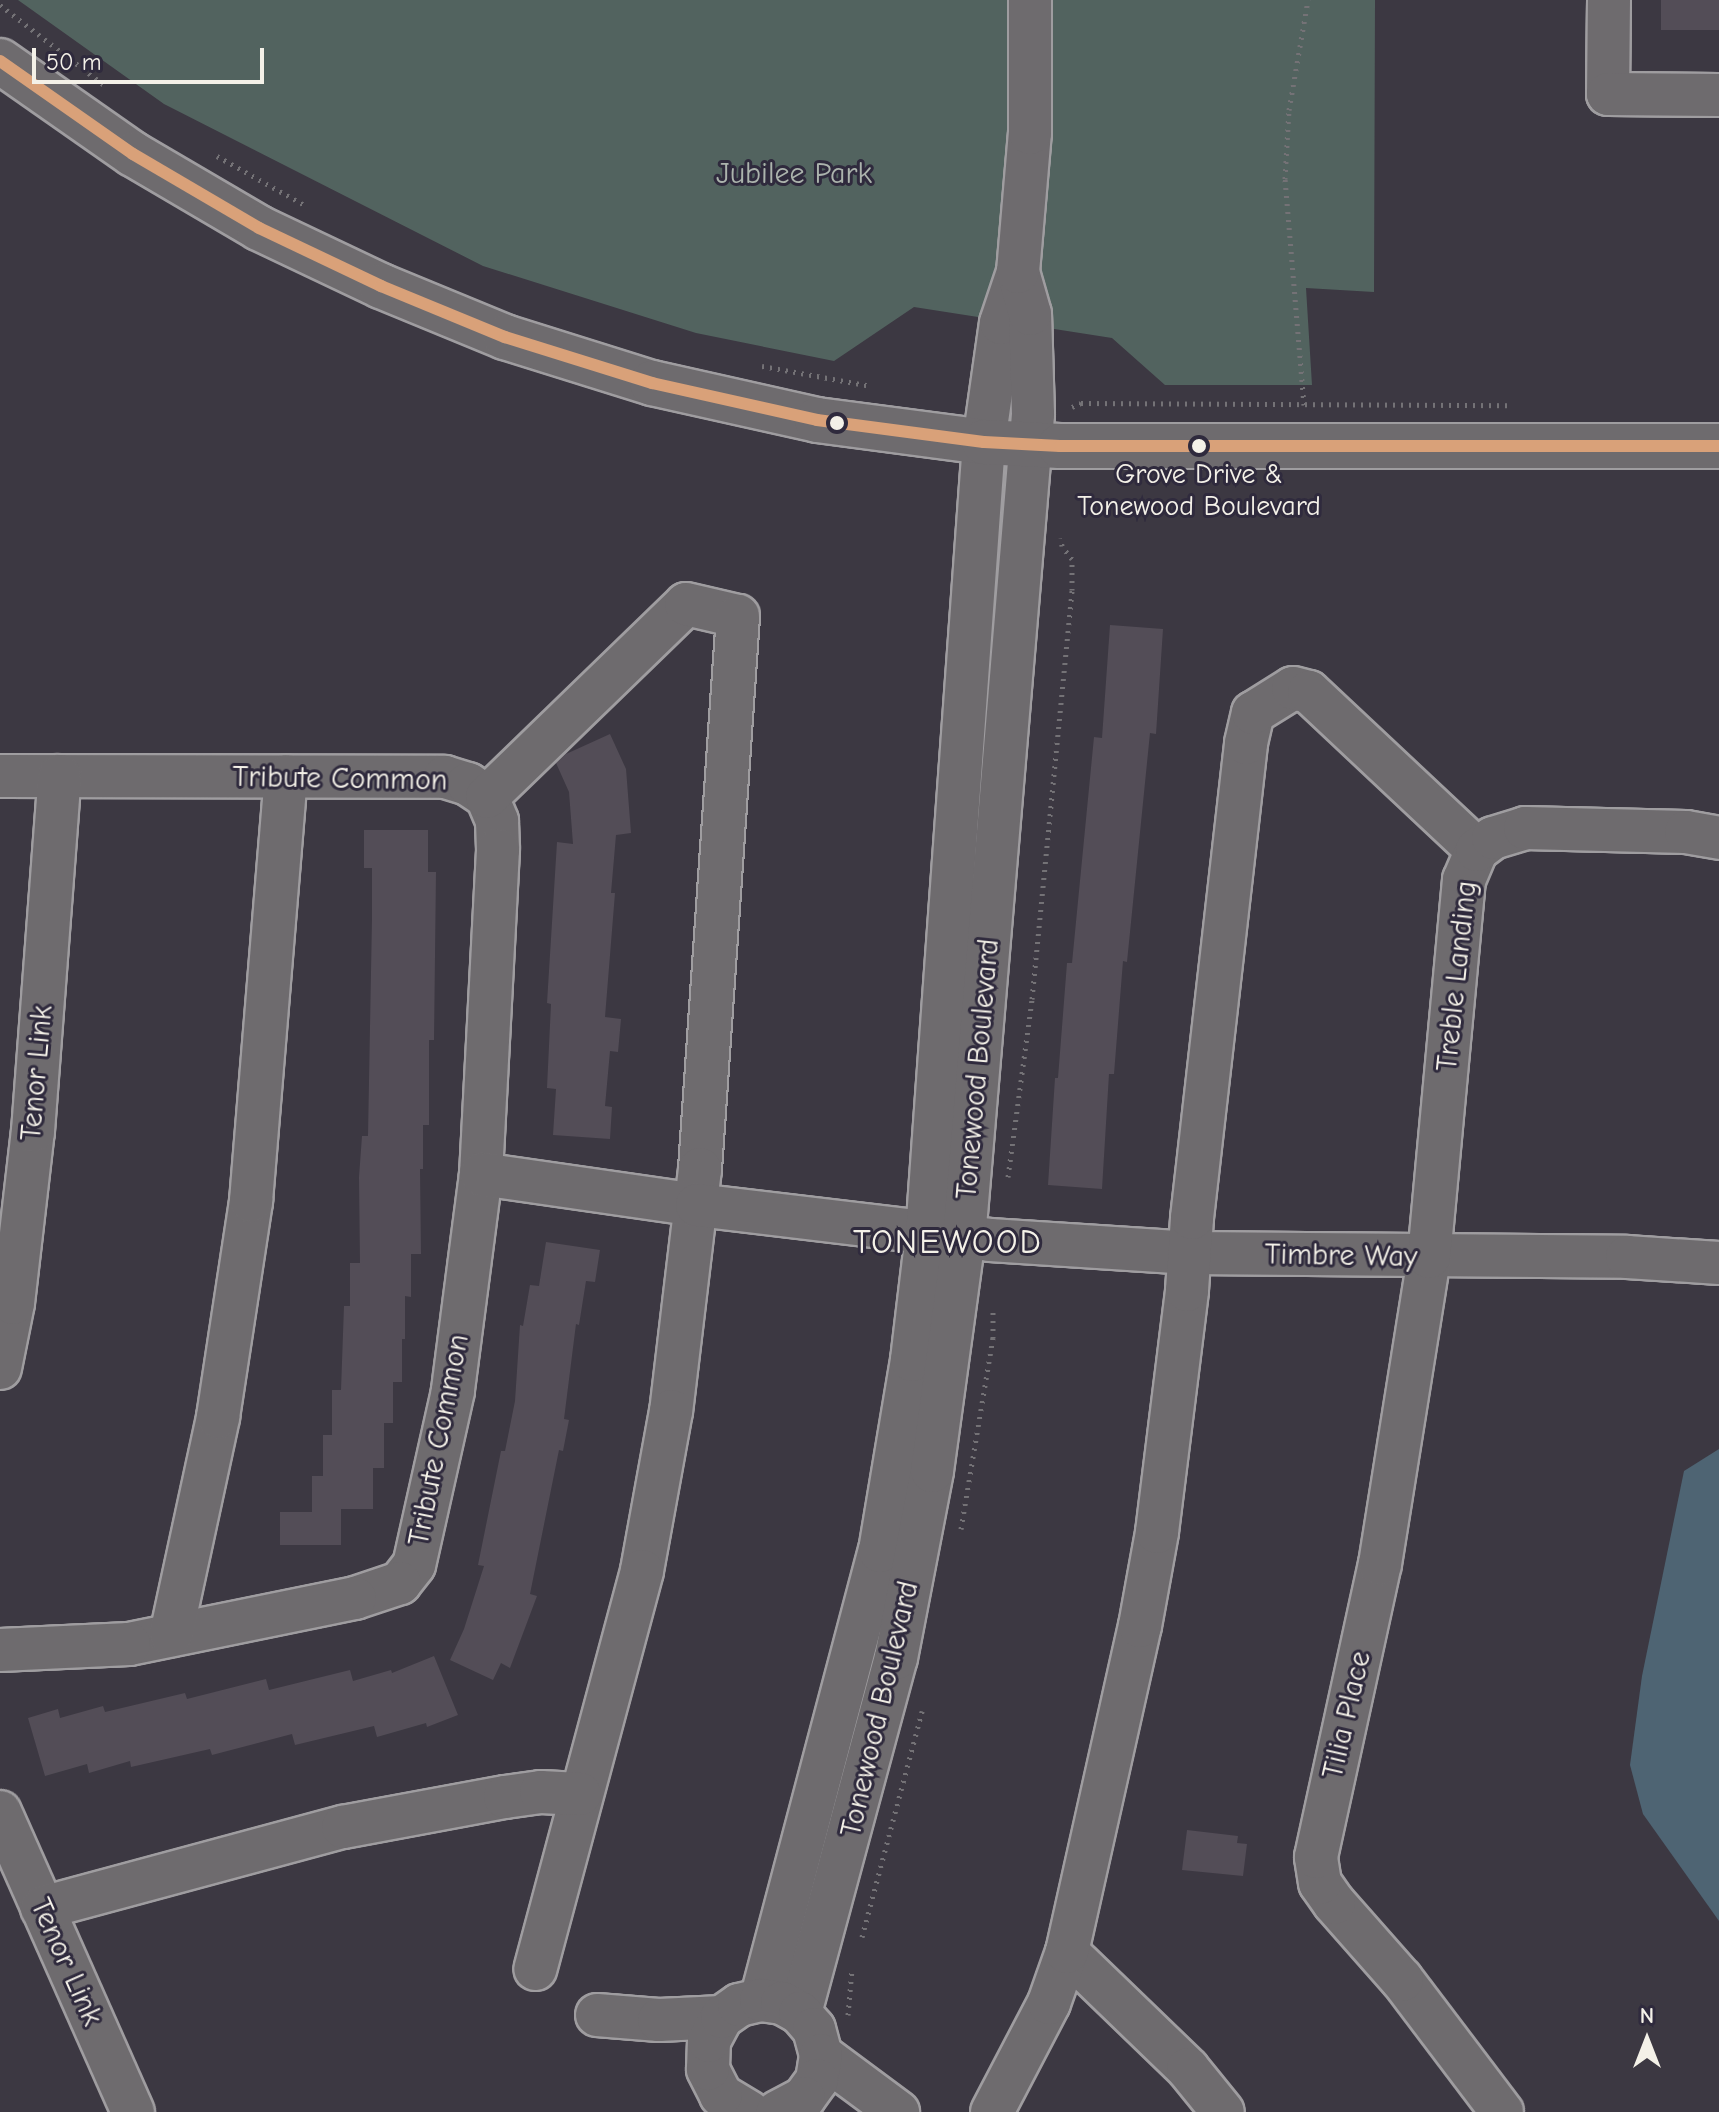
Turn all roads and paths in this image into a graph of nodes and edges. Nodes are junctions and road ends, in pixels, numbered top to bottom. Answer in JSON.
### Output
{"nodes":[{"id":1,"x":1030,"y":0,"type":"edge"},
{"id":2,"x":1308,"y":0,"type":"edge"},
{"id":3,"x":1609,"y":0,"type":"edge"},
{"id":4,"x":0,"y":5,"type":"edge"},
{"id":5,"x":0,"y":61,"type":"edge"},
{"id":6,"x":112,"y":90,"type":"dead end"},
{"id":7,"x":1719,"y":95,"type":"edge"},
{"id":8,"x":215,"y":156,"type":"dead end"},
{"id":9,"x":308,"y":207,"type":"dead end"},
{"id":10,"x":1018,"y":272,"type":"junction"},
{"id":11,"x":750,"y":364,"type":"dead end"},
{"id":12,"x":881,"y":388,"type":"dead end"},
{"id":13,"x":1304,"y":405,"type":"junction"},
{"id":14,"x":1511,"y":405,"type":"dead end"},
{"id":15,"x":1031,"y":429,"type":"junction"},
{"id":16,"x":984,"y":442,"type":"junction"},
{"id":17,"x":1719,"y":446,"type":"edge"},
{"id":18,"x":1062,"y":546,"type":"dead end"},
{"id":19,"x":0,"y":776,"type":"edge"},
{"id":20,"x":60,"y":776,"type":"junction"},
{"id":21,"x":286,"y":776,"type":"junction"},
{"id":22,"x":487,"y":797,"type":"junction"},
{"id":23,"x":1719,"y":838,"type":"edge"},
{"id":24,"x":1477,"y":850,"type":"junction"},
{"id":25,"x":481,"y":1174,"type":"junction"},
{"id":26,"x":1007,"y":1187,"type":"dead end"},
{"id":27,"x":12,"y":1203,"type":"edge"},
{"id":28,"x":697,"y":1205,"type":"junction"},
{"id":29,"x":945,"y":1236,"type":"junction"},
{"id":30,"x":1190,"y":1253,"type":"junction"},
{"id":31,"x":1429,"y":1257,"type":"junction"},
{"id":32,"x":1719,"y":1263,"type":"edge"},
{"id":33,"x":0,"y":1368,"type":"edge"},
{"id":34,"x":171,"y":1635,"type":"junction"},
{"id":35,"x":0,"y":1650,"type":"edge"},
{"id":36,"x":580,"y":1794,"type":"junction"},
{"id":37,"x":0,"y":1812,"type":"edge"},
{"id":38,"x":42,"y":1908,"type":"junction"},
{"id":39,"x":1067,"y":1952,"type":"junction"},
{"id":40,"x":535,"y":1969,"type":"dead end"},
{"id":41,"x":761,"y":2000,"type":"junction"},
{"id":42,"x":800,"y":2013,"type":"junction"},
{"id":43,"x":722,"y":2017,"type":"junction"},
{"id":44,"x":821,"y":2055,"type":"junction"},
{"id":45,"x":708,"y":2069,"type":"junction"},
{"id":46,"x":791,"y":2105,"type":"edge"},
{"id":47,"x":133,"y":2112,"type":"edge"},
{"id":48,"x":749,"y":2112,"type":"edge"},
{"id":49,"x":866,"y":2112,"type":"edge"},
{"id":50,"x":898,"y":2112,"type":"edge"},
{"id":51,"x":992,"y":2112,"type":"edge"},
{"id":52,"x":1223,"y":2112,"type":"edge"},
{"id":53,"x":1502,"y":2112,"type":"edge"}],
"edges":[{"from":1,"to":10,"type":"street"},
{"from":2,"to":13,"type":"path"},
{"from":3,"to":7,"type":"street"},
{"from":4,"to":6,"type":"path"},
{"from":5,"to":16,"type":"main road"},
{"from":8,"to":9,"type":"path"},
{"from":10,"to":15,"type":"street","name":"Tonewood Boulevard"},
{"from":10,"to":16,"type":"street","name":"Tonewood Boulevard"},
{"from":11,"to":12,"type":"path"},
{"from":13,"to":14,"type":"path"},
{"from":13,"to":15,"type":"path"},
{"from":15,"to":16,"type":"main road"},
{"from":15,"to":17,"type":"main road"},
{"from":15,"to":29,"type":"street","name":"Tonewood Boulevard"},
{"from":16,"to":29,"type":"street","name":"Tonewood Boulevard"},
{"from":18,"to":26,"type":"path"},
{"from":19,"to":20,"type":"street","name":"Tribute Common"},
{"from":20,"to":21,"type":"street","name":"Tribute Common"},
{"from":20,"to":27,"type":"street","name":"Tenor Link"},
{"from":21,"to":22,"type":"street","name":"Tribute Common"},
{"from":21,"to":34,"type":"street"},
{"from":22,"to":25,"type":"street","name":"Tribute Common"},
{"from":22,"to":28,"type":"street"},
{"from":23,"to":24,"type":"street","name":"Treble Landing"},
{"from":24,"to":30,"type":"street"},
{"from":24,"to":31,"type":"street","name":"Treble Landing"},
{"from":25,"to":28,"type":"street"},
{"from":25,"to":34,"type":"street","name":"Tribute Common"},
{"from":27,"to":33,"type":"street","name":"Tenor Link"},
{"from":28,"to":29,"type":"street"},
{"from":28,"to":36,"type":"street"},
{"from":29,"to":30,"type":"street","name":"Timbre Way"},
{"from":29,"to":41,"type":"street","name":"Tonewood Boulevard"},
{"from":29,"to":42,"type":"street","name":"Tonewood Boulevard"},
{"from":30,"to":31,"type":"street","name":"Timbre Way"},
{"from":30,"to":39,"type":"street"},
{"from":31,"to":32,"type":"street","name":"Timbre Way"},
{"from":31,"to":53,"type":"street","name":"Tilia Place"},
{"from":34,"to":35,"type":"street","name":"Tribute Common"},
{"from":36,"to":38,"type":"street"},
{"from":36,"to":40,"type":"street"},
{"from":37,"to":38,"type":"street","name":"Tenor Link"},
{"from":38,"to":47,"type":"street","name":"Tenor Link"},
{"from":39,"to":51,"type":"street"},
{"from":39,"to":52,"type":"street"},
{"from":41,"to":42,"type":"street"},
{"from":41,"to":43,"type":"street"},
{"from":42,"to":44,"type":"street"},
{"from":43,"to":45,"type":"street"},
{"from":43,"to":45,"type":"street"},
{"from":44,"to":46,"type":"street"},
{"from":44,"to":50,"type":"street"},
{"from":45,"to":48,"type":"street"},
{"from":46,"to":49,"type":"street"}]}
